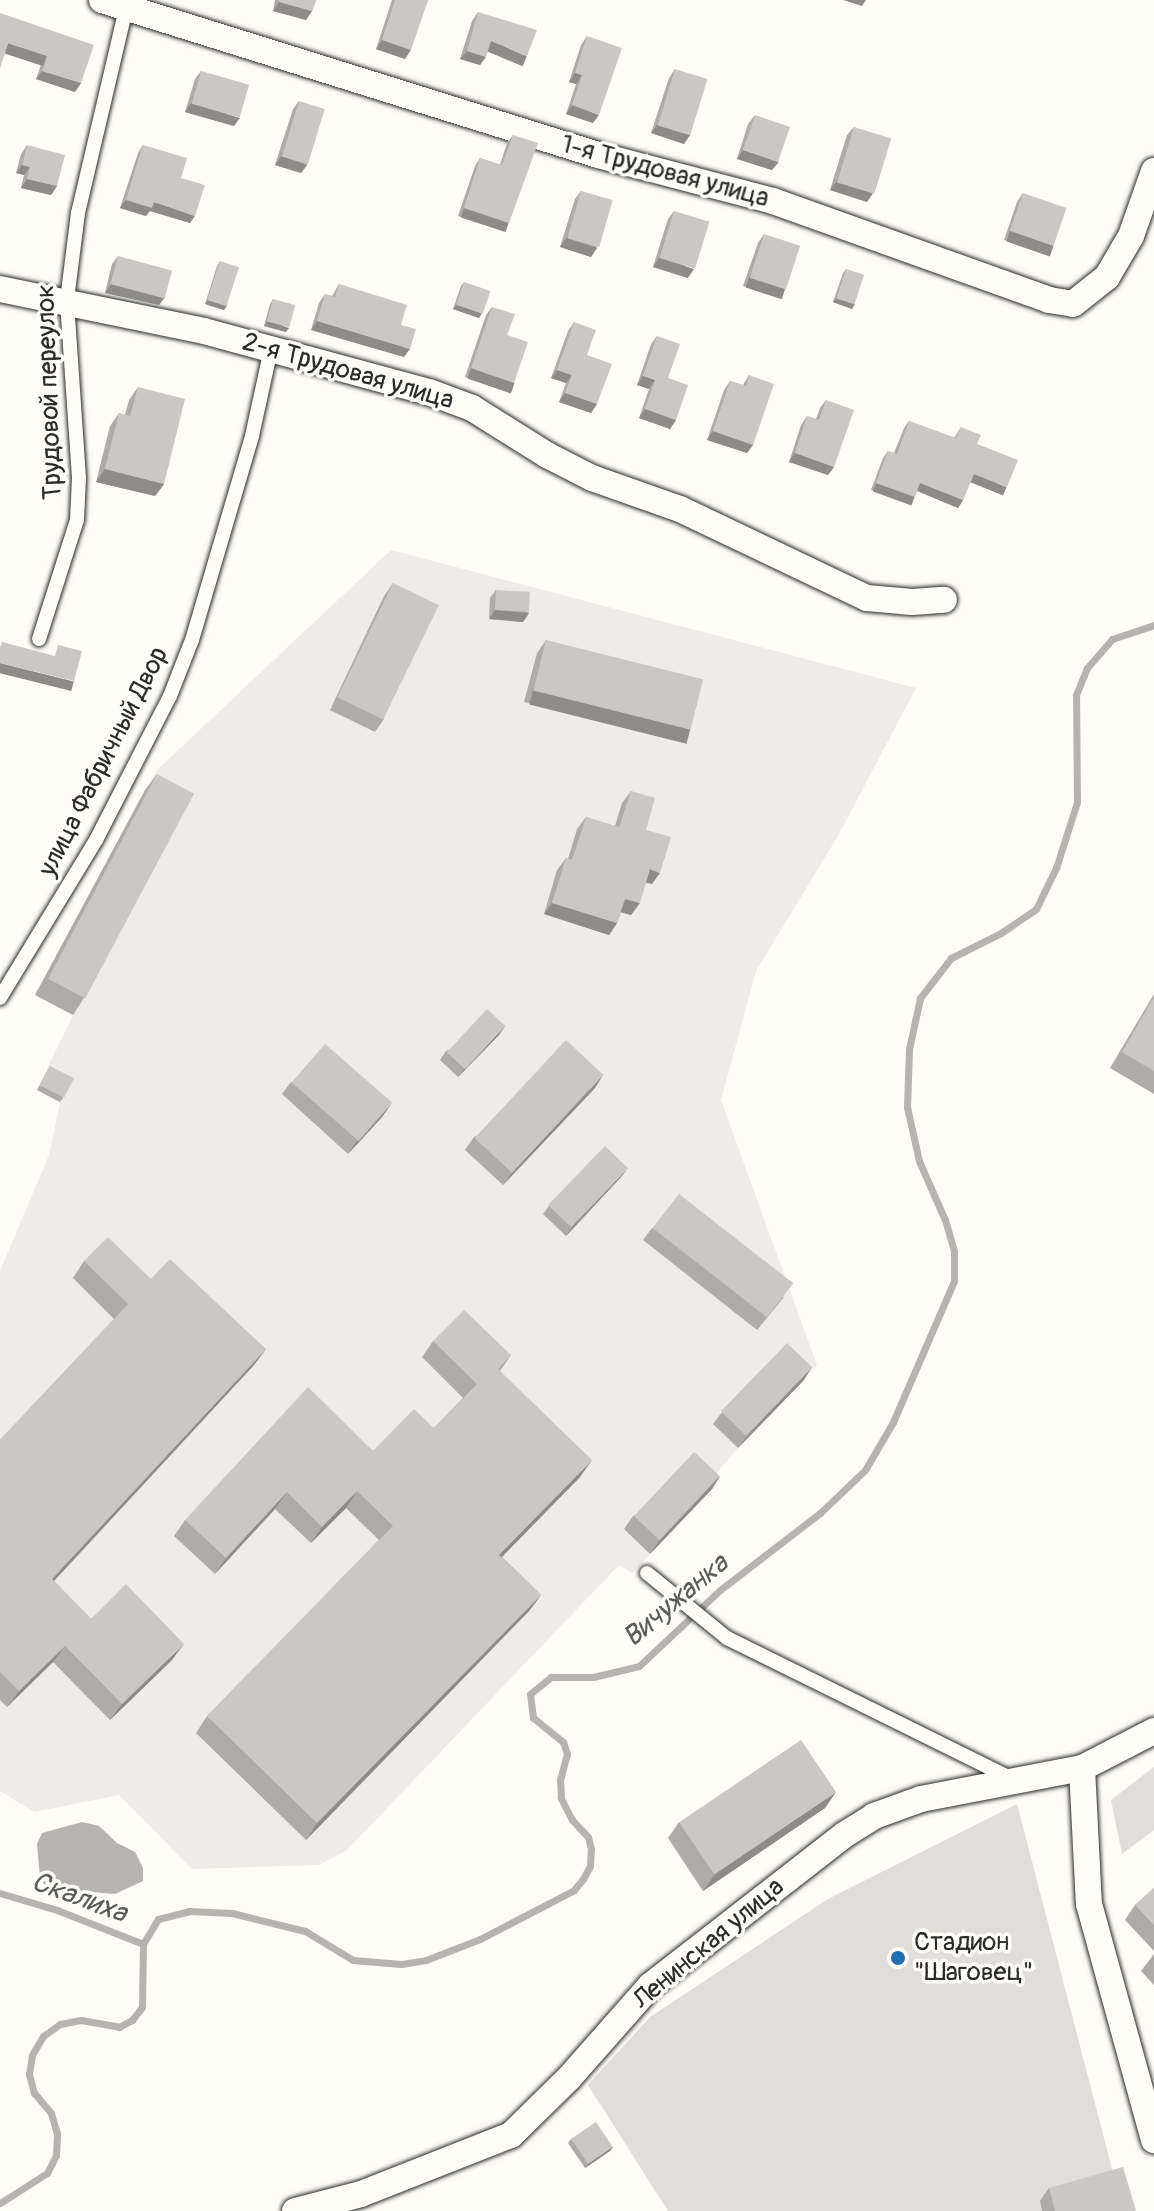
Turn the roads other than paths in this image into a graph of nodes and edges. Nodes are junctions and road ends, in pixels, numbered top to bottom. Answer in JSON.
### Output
{"nodes":[{"id":1,"x":119,"y":3,"type":"edge"},
{"id":2,"x":1154,"y":171,"type":"edge"},
{"id":3,"x":0,"y":289,"type":"edge"},
{"id":4,"x":67,"y":300,"type":"junction"},
{"id":5,"x":271,"y":349,"type":"junction"},
{"id":6,"x":944,"y":600,"type":"dead end"},
{"id":7,"x":39,"y":639,"type":"dead end"},
{"id":8,"x":0,"y":998,"type":"edge"},
{"id":9,"x":647,"y":1573,"type":"dead end"},
{"id":10,"x":1154,"y":1731,"type":"edge"},
{"id":11,"x":1082,"y":1768,"type":"junction"},
{"id":12,"x":1016,"y":1780,"type":"junction"},
{"id":13,"x":1154,"y":2140,"type":"edge"},
{"id":14,"x":364,"y":2202,"type":"edge"},
{"id":15,"x":295,"y":2211,"type":"edge"}],
"edges":[{"from":1,"to":2,"type":"street","name":"1-я Трудовая улица"},
{"from":1,"to":4,"type":"lane","name":"Трудовой переулок"},
{"from":3,"to":4,"type":"street","name":"2-я Трудовая улица"},
{"from":4,"to":5,"type":"street","name":"2-я Трудовая улица"},
{"from":4,"to":7,"type":"lane","name":"Трудовой переулок"},
{"from":5,"to":6,"type":"street","name":"2-я Трудовая улица"},
{"from":5,"to":8,"type":"lane","name":"улица Фабричный Двор"},
{"from":9,"to":12,"type":"lane"},
{"from":10,"to":11,"type":"street","name":"Ленинская улица"},
{"from":11,"to":12,"type":"street","name":"Ленинская улица"},
{"from":11,"to":13,"type":"street"},
{"from":12,"to":14,"type":"street","name":"Ленинская улица"},
{"from":14,"to":15,"type":"street","name":"Ленинская улица"}]}
